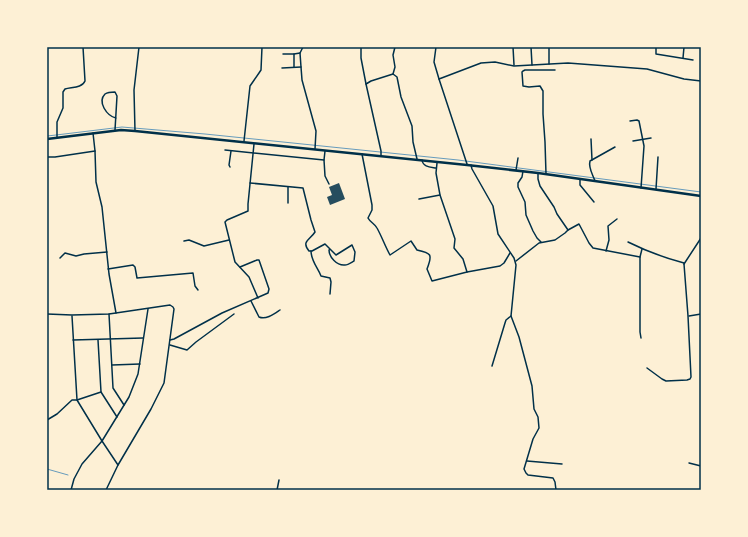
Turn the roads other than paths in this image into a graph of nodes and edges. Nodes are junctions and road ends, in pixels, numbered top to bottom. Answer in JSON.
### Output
{"nodes":[{"id":1,"x":83,"y":47,"type":"edge"},
{"id":2,"x":139,"y":47,"type":"edge"},
{"id":3,"x":262,"y":47,"type":"edge"},
{"id":4,"x":303,"y":47,"type":"edge"},
{"id":5,"x":361,"y":47,"type":"edge"},
{"id":6,"x":395,"y":47,"type":"edge"},
{"id":7,"x":436,"y":47,"type":"edge"},
{"id":8,"x":513,"y":47,"type":"edge"},
{"id":9,"x":531,"y":47,"type":"edge"},
{"id":10,"x":549,"y":47,"type":"edge"},
{"id":11,"x":656,"y":47,"type":"edge"},
{"id":12,"x":684,"y":47,"type":"edge"},
{"id":13,"x":300,"y":53,"type":"junction"},
{"id":14,"x":283,"y":54,"type":"dead end"},
{"id":15,"x":294,"y":54,"type":"junction"},
{"id":16,"x":683,"y":58,"type":"junction"},
{"id":17,"x":693,"y":60,"type":"dead end"},
{"id":18,"x":549,"y":64,"type":"junction"},
{"id":19,"x":532,"y":65,"type":"junction"},
{"id":20,"x":514,"y":66,"type":"junction"},
{"id":21,"x":301,"y":67,"type":"junction"},
{"id":22,"x":282,"y":68,"type":"dead end"},
{"id":23,"x":294,"y":68,"type":"junction"},
{"id":24,"x":555,"y":70,"type":"dead end"},
{"id":25,"x":394,"y":74,"type":"junction"},
{"id":26,"x":439,"y":79,"type":"junction"},
{"id":27,"x":701,"y":82,"type":"edge"},
{"id":28,"x":366,"y":84,"type":"junction"},
{"id":29,"x":116,"y":118,"type":"junction"},
{"id":30,"x":630,"y":121,"type":"dead end"},
{"id":31,"x":115,"y":130,"type":"junction"},
{"id":32,"x":135,"y":130,"type":"junction"},
{"id":33,"x":93,"y":134,"type":"junction"},
{"id":34,"x":57,"y":137,"type":"junction"},
{"id":35,"x":651,"y":138,"type":"dead end"},
{"id":36,"x":47,"y":139,"type":"edge"},
{"id":37,"x":591,"y":139,"type":"dead end"},
{"id":38,"x":642,"y":139,"type":"junction"},
{"id":39,"x":244,"y":141,"type":"junction"},
{"id":40,"x":633,"y":141,"type":"dead end"},
{"id":41,"x":254,"y":144,"type":"junction"},
{"id":42,"x":615,"y":147,"type":"dead end"},
{"id":43,"x":315,"y":148,"type":"junction"},
{"id":44,"x":225,"y":150,"type":"dead end"},
{"id":45,"x":325,"y":150,"type":"junction"},
{"id":46,"x":95,"y":151,"type":"junction"},
{"id":47,"x":231,"y":151,"type":"junction"},
{"id":48,"x":252,"y":154,"type":"junction"},
{"id":49,"x":362,"y":154,"type":"junction"},
{"id":50,"x":381,"y":155,"type":"junction"},
{"id":51,"x":47,"y":157,"type":"edge"},
{"id":52,"x":658,"y":157,"type":"dead end"},
{"id":53,"x":518,"y":158,"type":"dead end"},
{"id":54,"x":324,"y":160,"type":"junction"},
{"id":55,"x":417,"y":160,"type":"junction"},
{"id":56,"x":422,"y":160,"type":"junction"},
{"id":57,"x":592,"y":160,"type":"junction"},
{"id":58,"x":437,"y":161,"type":"junction"},
{"id":59,"x":467,"y":163,"type":"junction"},
{"id":60,"x":471,"y":165,"type":"junction"},
{"id":61,"x":230,"y":167,"type":"dead end"},
{"id":62,"x":436,"y":168,"type":"junction"},
{"id":63,"x":517,"y":169,"type":"junction"},
{"id":64,"x":523,"y":172,"type":"junction"},
{"id":65,"x":538,"y":173,"type":"junction"},
{"id":66,"x":546,"y":173,"type":"junction"},
{"id":67,"x":580,"y":179,"type":"junction"},
{"id":68,"x":594,"y":181,"type":"junction"},
{"id":69,"x":250,"y":183,"type":"junction"},
{"id":70,"x":329,"y":184,"type":"dead end"},
{"id":71,"x":288,"y":187,"type":"junction"},
{"id":72,"x":642,"y":187,"type":"junction"},
{"id":73,"x":656,"y":188,"type":"junction"},
{"id":74,"x":440,"y":195,"type":"junction"},
{"id":75,"x":701,"y":196,"type":"edge"},
{"id":76,"x":420,"y":199,"type":"dead end"},
{"id":77,"x":594,"y":202,"type":"dead end"},
{"id":78,"x":288,"y":203,"type":"dead end"},
{"id":79,"x":617,"y":219,"type":"dead end"},
{"id":80,"x":568,"y":230,"type":"junction"},
{"id":81,"x":701,"y":238,"type":"edge"},
{"id":82,"x":229,"y":240,"type":"junction"},
{"id":83,"x":184,"y":241,"type":"dead end"},
{"id":84,"x":541,"y":242,"type":"junction"},
{"id":85,"x":628,"y":242,"type":"dead end"},
{"id":86,"x":330,"y":249,"type":"junction"},
{"id":87,"x":642,"y":249,"type":"junction"},
{"id":88,"x":311,"y":251,"type":"junction"},
{"id":89,"x":606,"y":251,"type":"junction"},
{"id":90,"x":106,"y":252,"type":"junction"},
{"id":91,"x":511,"y":253,"type":"junction"},
{"id":92,"x":640,"y":257,"type":"junction"},
{"id":93,"x":60,"y":258,"type":"dead end"},
{"id":94,"x":515,"y":262,"type":"junction"},
{"id":95,"x":684,"y":264,"type":"junction"},
{"id":96,"x":239,"y":267,"type":"junction"},
{"id":97,"x":108,"y":269,"type":"junction"},
{"id":98,"x":467,"y":272,"type":"junction"},
{"id":99,"x":198,"y":290,"type":"dead end"},
{"id":100,"x":330,"y":294,"type":"dead end"},
{"id":101,"x":258,"y":298,"type":"junction"},
{"id":102,"x":252,"y":301,"type":"junction"},
{"id":103,"x":148,"y":309,"type":"junction"},
{"id":104,"x":280,"y":310,"type":"dead end"},
{"id":105,"x":116,"y":313,"type":"junction"},
{"id":106,"x":47,"y":314,"type":"edge"},
{"id":107,"x":109,"y":314,"type":"junction"},
{"id":108,"x":234,"y":314,"type":"dead end"},
{"id":109,"x":701,"y":314,"type":"edge"},
{"id":110,"x":72,"y":315,"type":"junction"},
{"id":111,"x":511,"y":316,"type":"junction"},
{"id":112,"x":688,"y":316,"type":"junction"},
{"id":113,"x":144,"y":338,"type":"junction"},
{"id":114,"x":641,"y":338,"type":"dead end"},
{"id":115,"x":110,"y":339,"type":"junction"},
{"id":116,"x":73,"y":340,"type":"junction"},
{"id":117,"x":98,"y":340,"type":"junction"},
{"id":118,"x":170,"y":340,"type":"junction"},
{"id":119,"x":170,"y":344,"type":"junction"},
{"id":120,"x":140,"y":364,"type":"junction"},
{"id":121,"x":112,"y":365,"type":"junction"},
{"id":122,"x":492,"y":366,"type":"dead end"},
{"id":123,"x":647,"y":368,"type":"dead end"},
{"id":124,"x":101,"y":392,"type":"junction"},
{"id":125,"x":77,"y":400,"type":"junction"},
{"id":126,"x":124,"y":405,"type":"junction"},
{"id":127,"x":117,"y":417,"type":"junction"},
{"id":128,"x":47,"y":420,"type":"edge"},
{"id":129,"x":102,"y":441,"type":"junction"},
{"id":130,"x":527,"y":461,"type":"junction"},
{"id":131,"x":689,"y":463,"type":"dead end"},
{"id":132,"x":562,"y":464,"type":"dead end"},
{"id":133,"x":118,"y":465,"type":"junction"},
{"id":134,"x":701,"y":466,"type":"edge"},
{"id":135,"x":279,"y":480,"type":"dead end"},
{"id":136,"x":71,"y":490,"type":"edge"},
{"id":137,"x":106,"y":490,"type":"edge"},
{"id":138,"x":277,"y":490,"type":"edge"},
{"id":139,"x":556,"y":490,"type":"edge"}],
"edges":[{"from":1,"to":34,"type":"street"},
{"from":2,"to":32,"type":"street"},
{"from":3,"to":39,"type":"street"},
{"from":4,"to":13,"type":"street"},
{"from":5,"to":28,"type":"street"},
{"from":6,"to":25,"type":"street"},
{"from":7,"to":26,"type":"street"},
{"from":8,"to":20,"type":"street"},
{"from":9,"to":19,"type":"street"},
{"from":10,"to":18,"type":"street"},
{"from":11,"to":16,"type":"street"},
{"from":12,"to":16,"type":"street"},
{"from":13,"to":15,"type":"street"},
{"from":13,"to":21,"type":"street"},
{"from":14,"to":15,"type":"street"},
{"from":15,"to":23,"type":"street"},
{"from":16,"to":17,"type":"street"},
{"from":18,"to":19,"type":"street"},
{"from":18,"to":27,"type":"street"},
{"from":19,"to":20,"type":"street"},
{"from":20,"to":26,"type":"street"},
{"from":21,"to":23,"type":"street"},
{"from":21,"to":43,"type":"street"},
{"from":22,"to":23,"type":"street"},
{"from":24,"to":66,"type":"street"},
{"from":25,"to":28,"type":"street"},
{"from":25,"to":55,"type":"street"},
{"from":26,"to":59,"type":"street"},
{"from":28,"to":50,"type":"street"},
{"from":29,"to":29,"type":"street"},
{"from":29,"to":31,"type":"street"},
{"from":30,"to":38,"type":"street"},
{"from":31,"to":32,"type":"main road"},
{"from":31,"to":33,"type":"main road"},
{"from":32,"to":39,"type":"main road"},
{"from":33,"to":34,"type":"main road"},
{"from":33,"to":46,"type":"street"},
{"from":34,"to":36,"type":"main road"},
{"from":35,"to":38,"type":"street"},
{"from":37,"to":57,"type":"street"},
{"from":38,"to":40,"type":"street"},
{"from":38,"to":72,"type":"street"},
{"from":39,"to":41,"type":"main road"},
{"from":41,"to":43,"type":"main road"},
{"from":41,"to":48,"type":"street"},
{"from":42,"to":57,"type":"street"},
{"from":43,"to":45,"type":"main road"},
{"from":44,"to":47,"type":"street"},
{"from":45,"to":49,"type":"main road"},
{"from":45,"to":54,"type":"street"},
{"from":46,"to":51,"type":"street"},
{"from":46,"to":90,"type":"street"},
{"from":47,"to":48,"type":"street"},
{"from":47,"to":61,"type":"street"},
{"from":48,"to":54,"type":"street"},
{"from":48,"to":69,"type":"street"},
{"from":49,"to":50,"type":"main road"},
{"from":49,"to":98,"type":"street"},
{"from":50,"to":55,"type":"main road"},
{"from":52,"to":73,"type":"street"},
{"from":53,"to":63,"type":"street"},
{"from":54,"to":70,"type":"street"},
{"from":55,"to":56,"type":"main road"},
{"from":56,"to":58,"type":"main road"},
{"from":56,"to":62,"type":"street"},
{"from":57,"to":68,"type":"street"},
{"from":58,"to":59,"type":"main road"},
{"from":58,"to":62,"type":"street"},
{"from":59,"to":60,"type":"main road"},
{"from":60,"to":63,"type":"main road"},
{"from":60,"to":91,"type":"street"},
{"from":62,"to":74,"type":"street"},
{"from":63,"to":64,"type":"main road"},
{"from":64,"to":65,"type":"main road"},
{"from":64,"to":84,"type":"street"},
{"from":65,"to":66,"type":"main road"},
{"from":65,"to":80,"type":"street"},
{"from":66,"to":67,"type":"main road"},
{"from":67,"to":68,"type":"main road"},
{"from":67,"to":77,"type":"street"},
{"from":68,"to":72,"type":"main road"},
{"from":69,"to":71,"type":"street"},
{"from":69,"to":82,"type":"street"},
{"from":71,"to":78,"type":"street"},
{"from":71,"to":88,"type":"street"},
{"from":72,"to":73,"type":"main road"},
{"from":73,"to":75,"type":"main road"},
{"from":74,"to":76,"type":"street"},
{"from":74,"to":98,"type":"street"},
{"from":79,"to":89,"type":"street"},
{"from":80,"to":84,"type":"street"},
{"from":80,"to":89,"type":"street"},
{"from":81,"to":95,"type":"street"},
{"from":82,"to":83,"type":"street"},
{"from":82,"to":96,"type":"street"},
{"from":84,"to":94,"type":"street"},
{"from":85,"to":87,"type":"street"},
{"from":86,"to":86,"type":"street"},
{"from":86,"to":88,"type":"street"},
{"from":87,"to":92,"type":"street"},
{"from":87,"to":95,"type":"street"},
{"from":88,"to":100,"type":"street"},
{"from":89,"to":92,"type":"street"},
{"from":90,"to":93,"type":"street"},
{"from":90,"to":97,"type":"street"},
{"from":91,"to":94,"type":"street"},
{"from":91,"to":98,"type":"street"},
{"from":92,"to":114,"type":"street"},
{"from":94,"to":111,"type":"street"},
{"from":95,"to":112,"type":"street"},
{"from":96,"to":101,"type":"street"},
{"from":96,"to":101,"type":"street"},
{"from":97,"to":99,"type":"street"},
{"from":97,"to":105,"type":"street"},
{"from":101,"to":102,"type":"street"},
{"from":102,"to":104,"type":"street"},
{"from":102,"to":118,"type":"street"},
{"from":103,"to":105,"type":"street"},
{"from":103,"to":113,"type":"street"},
{"from":103,"to":118,"type":"street"},
{"from":105,"to":107,"type":"street"},
{"from":106,"to":110,"type":"street"},
{"from":107,"to":110,"type":"street"},
{"from":107,"to":115,"type":"street"},
{"from":108,"to":119,"type":"street"},
{"from":109,"to":112,"type":"street"},
{"from":110,"to":116,"type":"street"},
{"from":111,"to":122,"type":"street"},
{"from":111,"to":130,"type":"street"},
{"from":112,"to":123,"type":"street"},
{"from":113,"to":115,"type":"street"},
{"from":113,"to":120,"type":"street"},
{"from":115,"to":117,"type":"street"},
{"from":115,"to":121,"type":"street"},
{"from":116,"to":117,"type":"street"},
{"from":116,"to":125,"type":"street"},
{"from":117,"to":124,"type":"street"},
{"from":118,"to":119,"type":"street"},
{"from":119,"to":133,"type":"street"},
{"from":120,"to":121,"type":"street"},
{"from":120,"to":126,"type":"street"},
{"from":121,"to":126,"type":"street"},
{"from":124,"to":125,"type":"street"},
{"from":124,"to":127,"type":"street"},
{"from":125,"to":128,"type":"street"},
{"from":125,"to":129,"type":"street"},
{"from":126,"to":127,"type":"street"},
{"from":127,"to":129,"type":"street"},
{"from":129,"to":133,"type":"street"},
{"from":129,"to":136,"type":"street"},
{"from":130,"to":132,"type":"street"},
{"from":130,"to":139,"type":"street"},
{"from":131,"to":134,"type":"street"},
{"from":133,"to":137,"type":"street"},
{"from":135,"to":138,"type":"street"}]}
